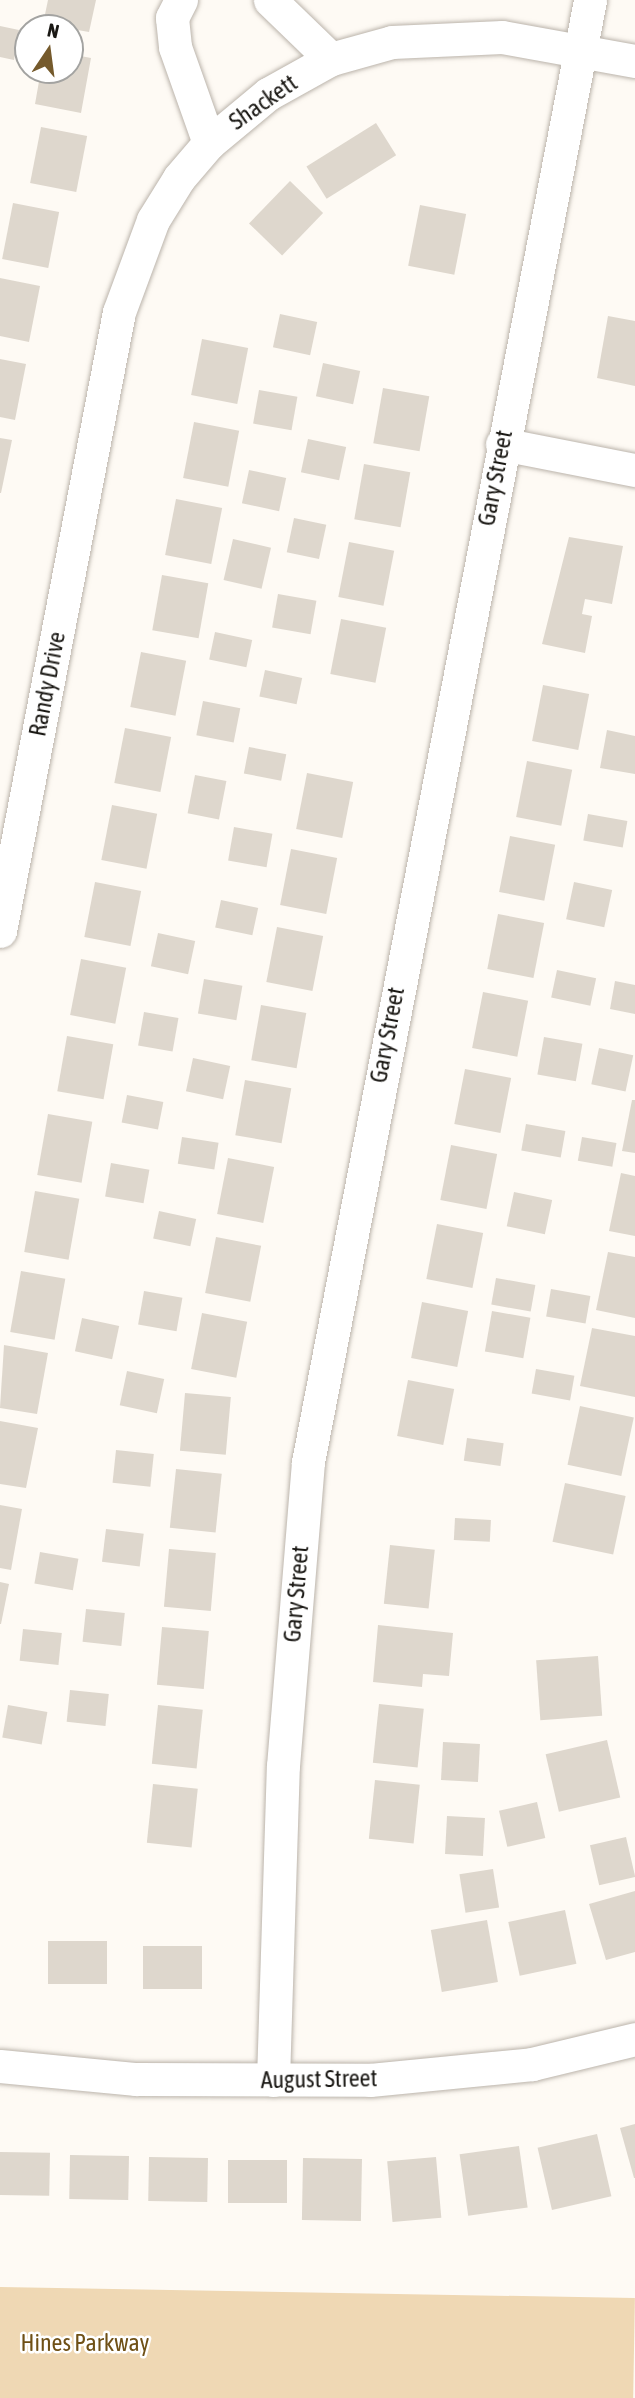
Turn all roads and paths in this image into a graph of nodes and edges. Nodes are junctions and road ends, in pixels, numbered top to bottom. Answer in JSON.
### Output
{"nodes":[{"id":1,"x":181,"y":0,"type":"edge"},
{"id":2,"x":270,"y":0,"type":"edge"},
{"id":3,"x":590,"y":0,"type":"edge"},
{"id":4,"x":580,"y":50,"type":"junction"},
{"id":5,"x":331,"y":60,"type":"junction"},
{"id":6,"x":635,"y":61,"type":"edge"},
{"id":7,"x":209,"y":143,"type":"junction"},
{"id":8,"x":94,"y":438,"type":"joint"},
{"id":9,"x":502,"y":444,"type":"junction"},
{"id":10,"x":635,"y":470,"type":"edge"},
{"id":11,"x":0,"y":931,"type":"edge"},
{"id":12,"x":635,"y":2039,"type":"edge"},
{"id":13,"x":0,"y":2066,"type":"edge"},
{"id":14,"x":273,"y":2080,"type":"junction"}],
"edges":[{"from":1,"to":7,"type":"street"},
{"from":2,"to":5,"type":"street"},
{"from":3,"to":4,"type":"street","name":"Gary Street"},
{"from":4,"to":5,"type":"street","name":"Shackett"},
{"from":4,"to":6,"type":"street","name":"Shackett"},
{"from":4,"to":9,"type":"street","name":"Gary Street"},
{"from":5,"to":7,"type":"street","name":"Shackett"},
{"from":7,"to":8,"type":"street","name":"Shackett"},
{"from":8,"to":11,"type":"street","name":"Randy Drive"},
{"from":9,"to":10,"type":"street"},
{"from":9,"to":14,"type":"street","name":"Gary Street"},
{"from":12,"to":14,"type":"street","name":"August Street"},
{"from":13,"to":14,"type":"street","name":"August Street"}]}
